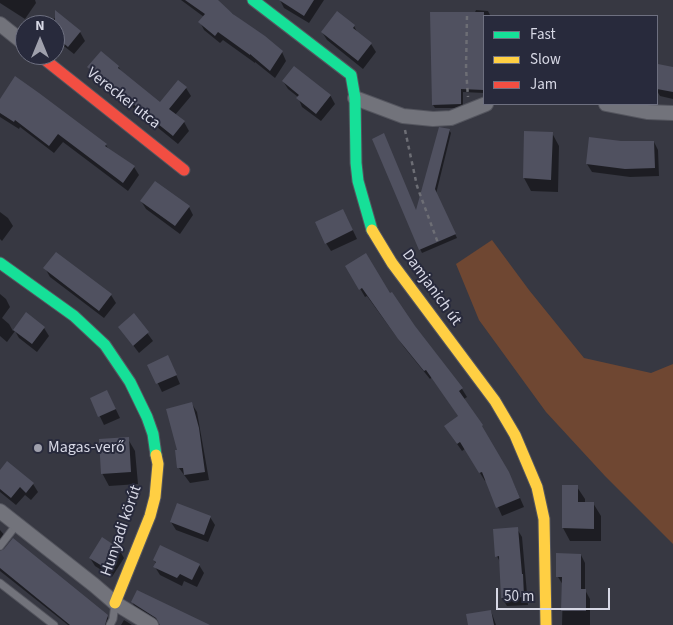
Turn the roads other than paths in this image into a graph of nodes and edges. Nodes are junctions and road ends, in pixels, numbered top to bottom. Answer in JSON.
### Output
{"nodes":[{"id":1,"x":254,"y":0,"type":"edge"},
{"id":2,"x":0,"y":24,"type":"edge"},
{"id":3,"x":15,"y":36,"type":"edge"},
{"id":4,"x":52,"y":65,"type":"edge"},
{"id":5,"x":355,"y":98,"type":"junction"},
{"id":6,"x":484,"y":105,"type":"edge"},
{"id":7,"x":611,"y":105,"type":"edge"},
{"id":8,"x":673,"y":113,"type":"edge"},
{"id":9,"x":184,"y":170,"type":"dead end"},
{"id":10,"x":0,"y":263,"type":"edge"},
{"id":11,"x":0,"y":511,"type":"edge"},
{"id":12,"x":16,"y":524,"type":"junction"},
{"id":13,"x":0,"y":546,"type":"edge"},
{"id":14,"x":0,"y":583,"type":"edge"},
{"id":15,"x":115,"y":603,"type":"junction"},
{"id":16,"x":54,"y":625,"type":"edge"},
{"id":17,"x":110,"y":625,"type":"edge"},
{"id":18,"x":150,"y":625,"type":"edge"},
{"id":19,"x":546,"y":625,"type":"edge"}],
"edges":[{"from":1,"to":5,"type":"street","name":"Damjanich út"},
{"from":2,"to":3,"type":"street"},
{"from":4,"to":9,"type":"street","name":"Vereckei utca"},
{"from":5,"to":6,"type":"street"},
{"from":5,"to":19,"type":"street","name":"Damjanich út"},
{"from":7,"to":8,"type":"street"},
{"from":10,"to":15,"type":"street","name":"Hunyadi körút"},
{"from":11,"to":12,"type":"street","name":"Hunyadi körút"},
{"from":12,"to":13,"type":"lane"},
{"from":12,"to":15,"type":"street","name":"Hunyadi körút"},
{"from":14,"to":16,"type":"lane"},
{"from":15,"to":17,"type":"lane"},
{"from":15,"to":18,"type":"street","name":"Hunyadi körút"}]}
